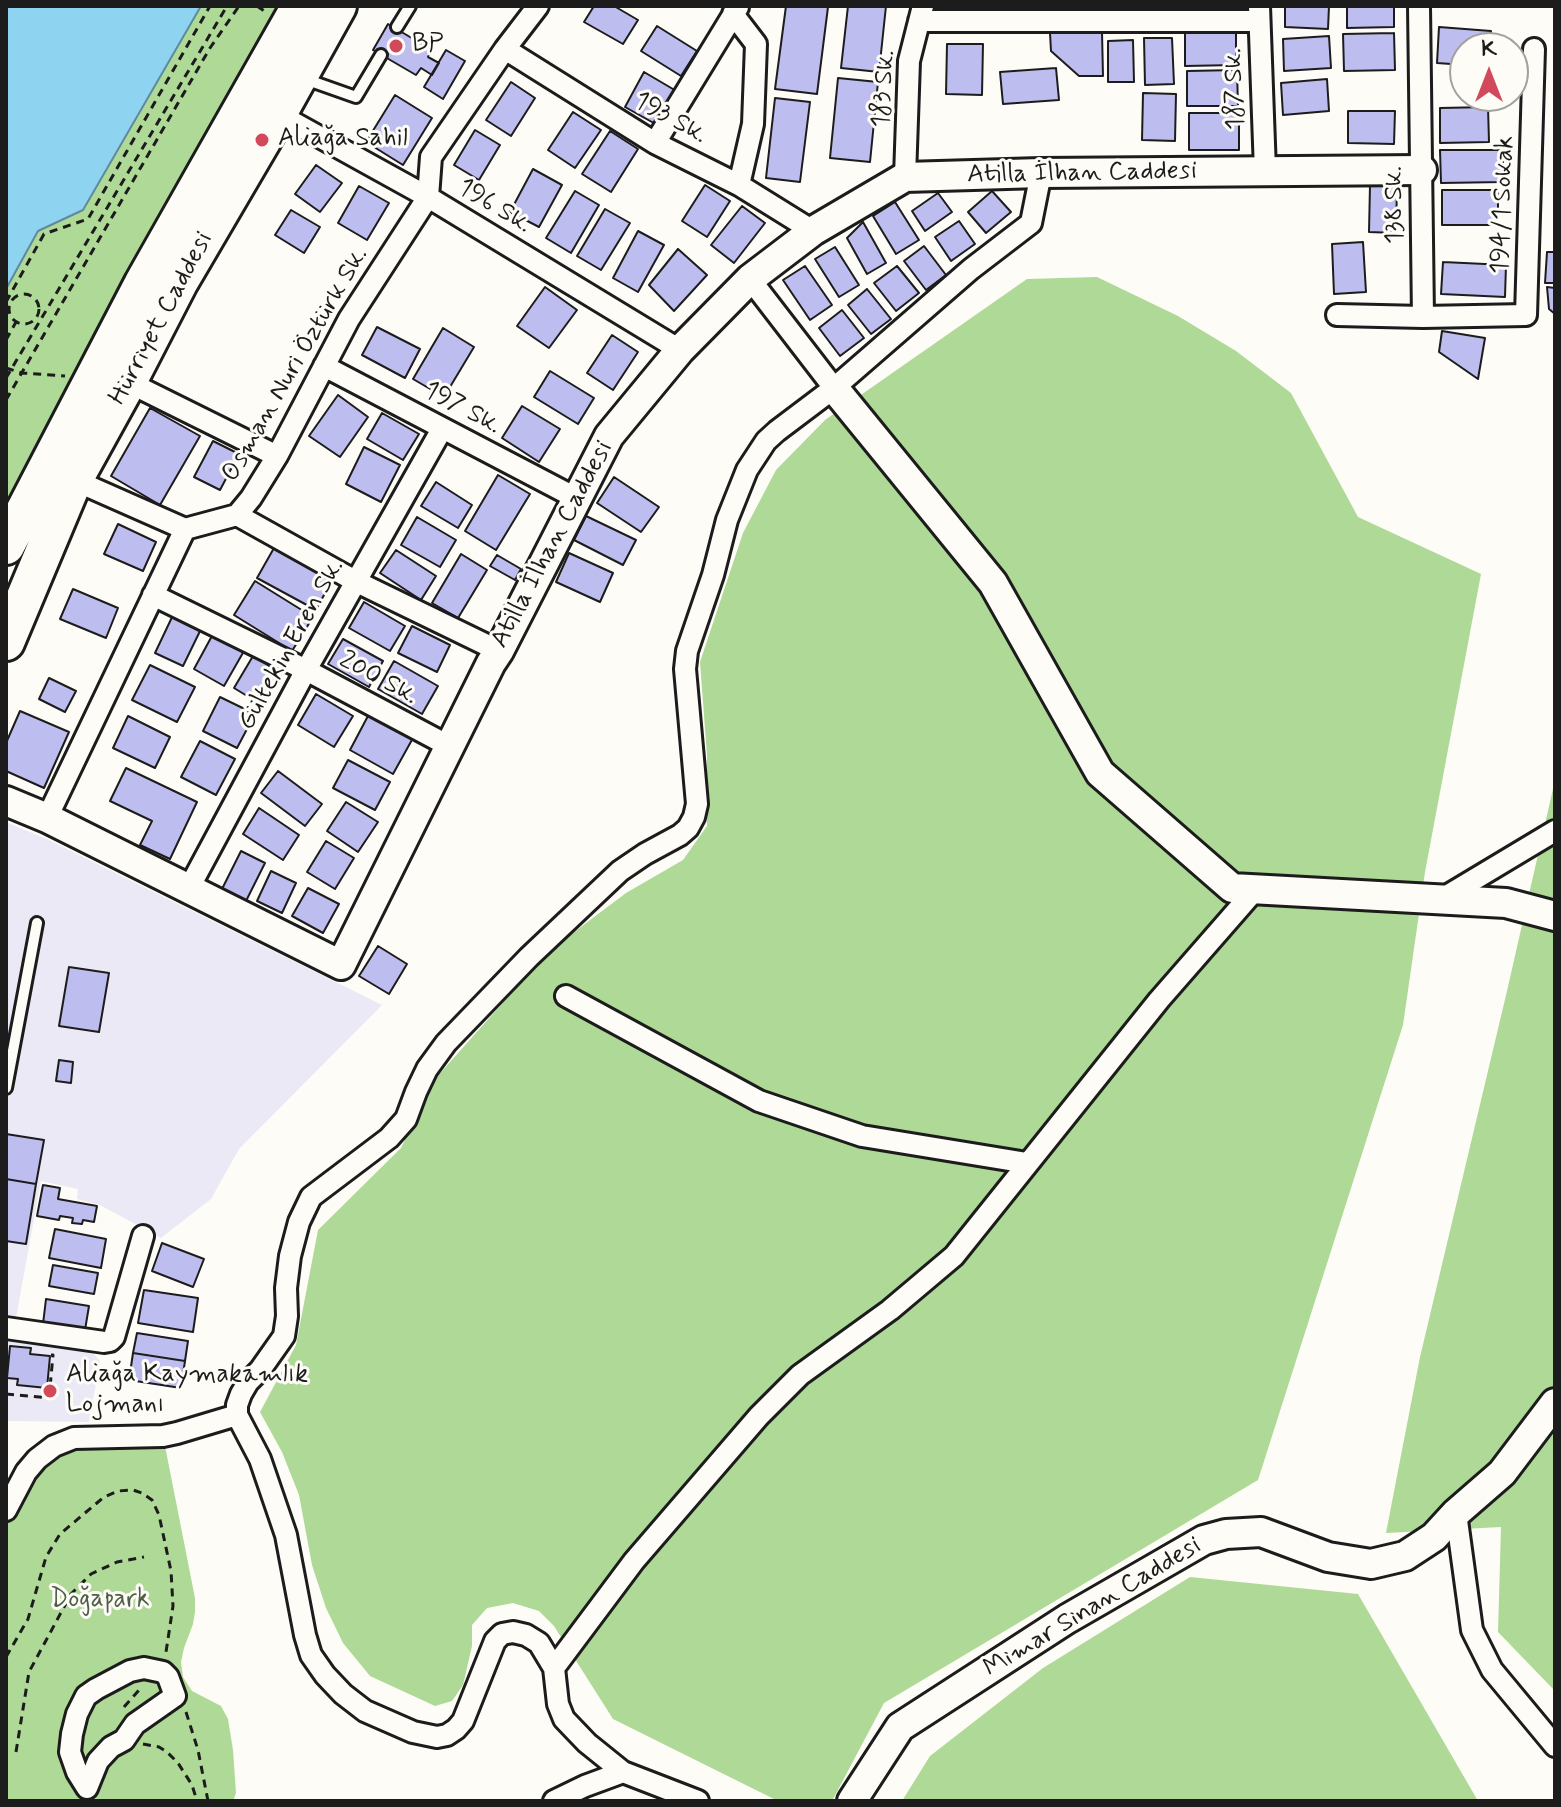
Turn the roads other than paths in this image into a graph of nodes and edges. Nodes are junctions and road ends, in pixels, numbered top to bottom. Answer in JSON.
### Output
{"nodes":[{"id":1,"x":300,"y":6,"type":"edge"},
{"id":2,"x":338,"y":6,"type":"edge"},
{"id":3,"x":410,"y":6,"type":"edge"},
{"id":4,"x":1419,"y":6,"type":"edge"},
{"id":5,"x":535,"y":7,"type":"edge"},
{"id":6,"x":736,"y":10,"type":"edge"},
{"id":7,"x":921,"y":13,"type":"edge"},
{"id":8,"x":1259,"y":13,"type":"edge"},
{"id":9,"x":1111,"y":14,"type":"edge"},
{"id":10,"x":397,"y":27,"type":"dead end"},
{"id":11,"x":505,"y":49,"type":"junction"},
{"id":12,"x":1534,"y":49,"type":"dead end"},
{"id":13,"x":381,"y":55,"type":"dead end"},
{"id":14,"x":299,"y":77,"type":"junction"},
{"id":15,"x":278,"y":114,"type":"junction"},
{"id":16,"x":655,"y":143,"type":"junction"},
{"id":17,"x":1422,"y":170,"type":"junction"},
{"id":18,"x":1265,"y":171,"type":"junction"},
{"id":19,"x":1041,"y":173,"type":"junction"},
{"id":20,"x":905,"y":177,"type":"junction"},
{"id":21,"x":739,"y":185,"type":"junction"},
{"id":22,"x":428,"y":197,"type":"junction"},
{"id":23,"x":813,"y":231,"type":"junction"},
{"id":24,"x":750,"y":279,"type":"junction"},
{"id":25,"x":1337,"y":315,"type":"dead end"},
{"id":26,"x":1423,"y":317,"type":"junction"},
{"id":27,"x":680,"y":350,"type":"junction"},
{"id":28,"x":324,"y":366,"type":"junction"},
{"id":29,"x":128,"y":382,"type":"junction"},
{"id":30,"x":834,"y":388,"type":"junction"},
{"id":31,"x":442,"y":429,"type":"junction"},
{"id":32,"x":277,"y":456,"type":"junction"},
{"id":33,"x":74,"y":480,"type":"junction"},
{"id":34,"x":576,"y":498,"type":"junction"},
{"id":35,"x":237,"y":515,"type":"junction"},
{"id":36,"x":185,"y":529,"type":"junction"},
{"id":37,"x":6,"y":546,"type":"edge"},
{"id":38,"x":357,"y":582,"type":"junction"},
{"id":39,"x":153,"y":595,"type":"junction"},
{"id":40,"x":6,"y":642,"type":"edge"},
{"id":41,"x":499,"y":651,"type":"junction"},
{"id":42,"x":306,"y":670,"type":"junction"},
{"id":43,"x":449,"y":746,"type":"junction"},
{"id":44,"x":6,"y":801,"type":"edge"},
{"id":45,"x":47,"y":818,"type":"junction"},
{"id":46,"x":1555,"y":831,"type":"edge"},
{"id":47,"x":189,"y":888,"type":"junction"},
{"id":48,"x":1255,"y":890,"type":"junction"},
{"id":49,"x":1440,"y":900,"type":"junction"},
{"id":50,"x":1555,"y":916,"type":"edge"},
{"id":51,"x":37,"y":923,"type":"dead end"},
{"id":52,"x":566,"y":996,"type":"dead end"},
{"id":53,"x":6,"y":1088,"type":"edge"},
{"id":54,"x":1027,"y":1163,"type":"junction"},
{"id":55,"x":143,"y":1236,"type":"dead end"},
{"id":56,"x":6,"y":1328,"type":"edge"},
{"id":57,"x":1555,"y":1403,"type":"edge"},
{"id":58,"x":237,"y":1415,"type":"junction"},
{"id":59,"x":6,"y":1510,"type":"edge"},
{"id":60,"x":1456,"y":1513,"type":"junction"},
{"id":61,"x":554,"y":1668,"type":"junction"},
{"id":62,"x":1555,"y":1746,"type":"edge"},
{"id":63,"x":623,"y":1772,"type":"junction"},
{"id":64,"x":87,"y":1788,"type":"joint"},
{"id":65,"x":554,"y":1801,"type":"edge"},
{"id":66,"x":698,"y":1801,"type":"edge"},
{"id":67,"x":852,"y":1801,"type":"edge"}],
"edges":[{"from":1,"to":37,"type":"highway","name":"Hürriyet Caddesi"},
{"from":2,"to":14,"type":"highway","name":"Hürriyet Caddesi"},
{"from":3,"to":10,"type":"lane"},
{"from":4,"to":17,"type":"street","name":"138 Sk."},
{"from":5,"to":11,"type":"street","name":"Osman Nuri Öztürk Sk."},
{"from":6,"to":16,"type":"street"},
{"from":6,"to":21,"type":"street"},
{"from":7,"to":9,"type":"street"},
{"from":7,"to":20,"type":"street","name":"183 Sk."},
{"from":8,"to":9,"type":"street"},
{"from":8,"to":18,"type":"street","name":"187 Sk."},
{"from":11,"to":16,"type":"street","name":"193 Sk."},
{"from":11,"to":22,"type":"street","name":"Osman Nuri Öztürk Sk."},
{"from":12,"to":26,"type":"street","name":"194/1 Sokak"},
{"from":13,"to":14,"type":"lane"},
{"from":14,"to":15,"type":"highway","name":"Hürriyet Caddesi"},
{"from":15,"to":22,"type":"street","name":"196 Sk."},
{"from":15,"to":29,"type":"highway","name":"Hürriyet Caddesi"},
{"from":16,"to":21,"type":"street","name":"193 Sk."},
{"from":17,"to":18,"type":"street","name":"Atilla İlhan Caddesi"},
{"from":17,"to":26,"type":"street","name":"138 Sk."},
{"from":18,"to":19,"type":"street","name":"Atilla İlhan Caddesi"},
{"from":19,"to":20,"type":"street","name":"Atilla İlhan Caddesi"},
{"from":19,"to":30,"type":"street"},
{"from":20,"to":23,"type":"street","name":"Atilla İlhan Caddesi"},
{"from":21,"to":23,"type":"street","name":"193 Sk."},
{"from":22,"to":27,"type":"street","name":"196 Sk."},
{"from":22,"to":28,"type":"street","name":"Osman Nuri Öztürk Sk."},
{"from":23,"to":24,"type":"street","name":"Atilla İlhan Caddesi"},
{"from":24,"to":27,"type":"street","name":"Atilla İlhan Caddesi"},
{"from":24,"to":30,"type":"street"},
{"from":25,"to":26,"type":"street"},
{"from":27,"to":34,"type":"street","name":"Atilla İlhan Caddesi"},
{"from":28,"to":31,"type":"street","name":"197 Sk."},
{"from":28,"to":32,"type":"street","name":"Osman Nuri Öztürk Sk."},
{"from":29,"to":32,"type":"street"},
{"from":29,"to":33,"type":"highway","name":"Hürriyet Caddesi"},
{"from":30,"to":48,"type":"street"},
{"from":30,"to":58,"type":"street"},
{"from":31,"to":34,"type":"street","name":"197 Sk."},
{"from":31,"to":38,"type":"street","name":"Gültekin Eren Sk."},
{"from":32,"to":35,"type":"street","name":"Osman Nuri Öztürk Sk."},
{"from":33,"to":36,"type":"street"},
{"from":33,"to":40,"type":"highway","name":"Hürriyet Caddesi"},
{"from":34,"to":41,"type":"street","name":"Atilla İlhan Caddesi"},
{"from":35,"to":36,"type":"street","name":"Osman Nuri Öztürk Sk."},
{"from":35,"to":38,"type":"street"},
{"from":36,"to":39,"type":"street"},
{"from":38,"to":41,"type":"street"},
{"from":38,"to":42,"type":"street","name":"Gültekin Eren Sk."},
{"from":39,"to":42,"type":"street","name":"200 Sk."},
{"from":39,"to":45,"type":"street"},
{"from":41,"to":43,"type":"street","name":"Atilla İlhan Caddesi"},
{"from":42,"to":43,"type":"street","name":"200 Sk."},
{"from":42,"to":47,"type":"street","name":"Gültekin Eren Sk."},
{"from":43,"to":47,"type":"street","name":"Atilla İlhan Caddesi"},
{"from":44,"to":45,"type":"street","name":"Atilla İlhan Caddesi"},
{"from":45,"to":47,"type":"street","name":"Atilla İlhan Caddesi"},
{"from":46,"to":49,"type":"street"},
{"from":48,"to":49,"type":"street"},
{"from":48,"to":54,"type":"street"},
{"from":49,"to":50,"type":"street"},
{"from":51,"to":53,"type":"lane"},
{"from":52,"to":54,"type":"street"},
{"from":54,"to":61,"type":"street"},
{"from":55,"to":56,"type":"street"},
{"from":57,"to":60,"type":"street","name":"Mimar Sinan Caddesi"},
{"from":58,"to":59,"type":"street"},
{"from":58,"to":61,"type":"street"},
{"from":60,"to":62,"type":"street"},
{"from":60,"to":67,"type":"street","name":"Mimar Sinan Caddesi"},
{"from":61,"to":63,"type":"street"},
{"from":63,"to":65,"type":"street"},
{"from":63,"to":66,"type":"street"},
{"from":64,"to":64,"type":"street"}]}
